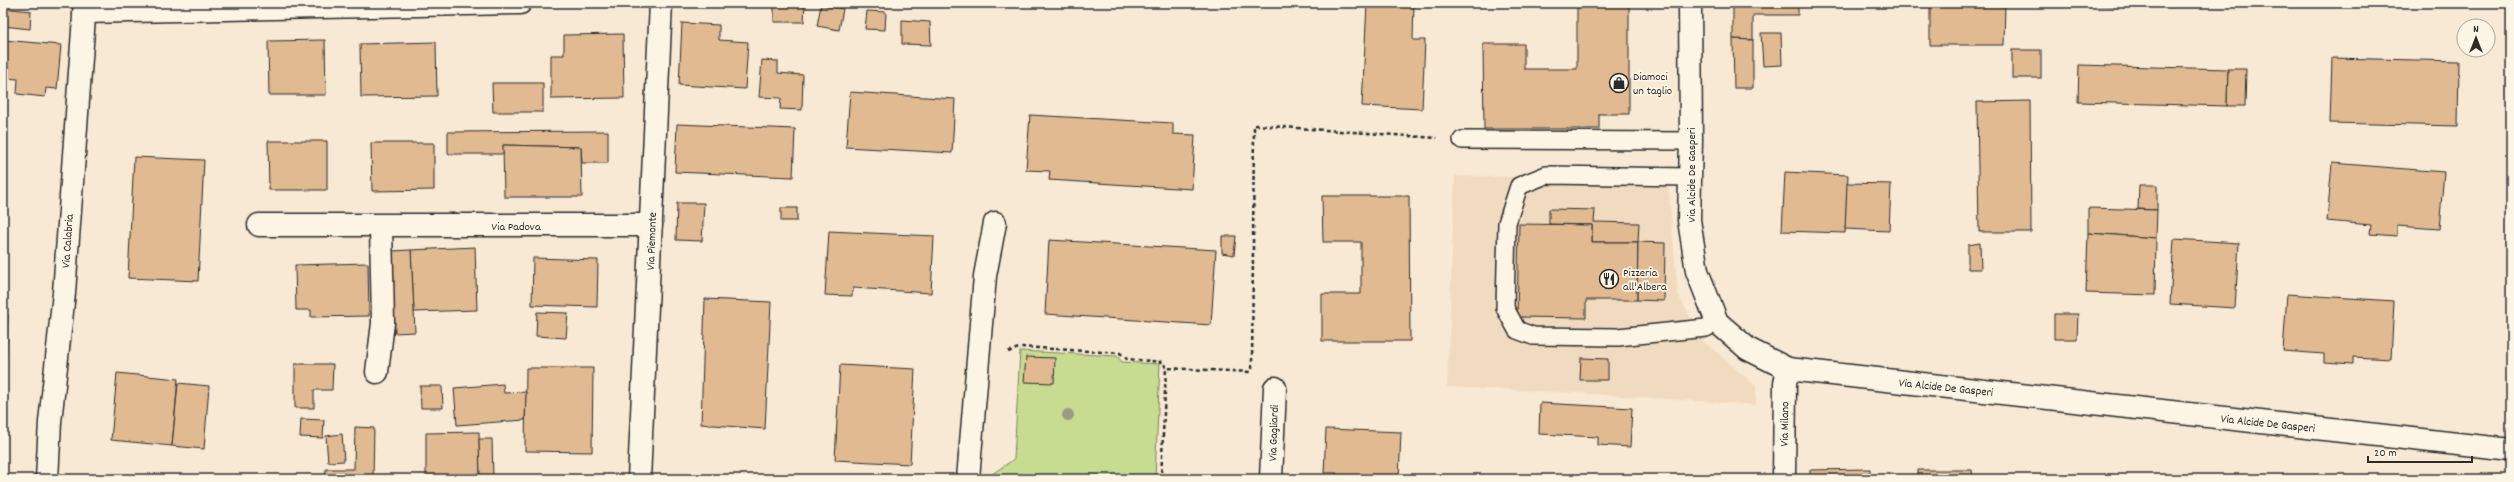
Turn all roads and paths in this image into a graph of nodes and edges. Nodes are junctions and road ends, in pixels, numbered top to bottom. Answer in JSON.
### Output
{"nodes":[{"id":1,"x":520,"y":3,"type":"edge"},
{"id":2,"x":661,"y":3,"type":"edge"},
{"id":3,"x":1690,"y":3,"type":"edge"},
{"id":4,"x":242,"y":5,"type":"edge"},
{"id":5,"x":85,"y":7,"type":"edge"},
{"id":6,"x":1462,"y":140,"type":"joint"},
{"id":7,"x":1691,"y":141,"type":"junction"},
{"id":8,"x":1690,"y":177,"type":"junction"},
{"id":9,"x":995,"y":223,"type":"dead end"},
{"id":10,"x":259,"y":225,"type":"dead end"},
{"id":11,"x":651,"y":225,"type":"junction"},
{"id":12,"x":381,"y":226,"type":"junction"},
{"id":13,"x":1717,"y":322,"type":"junction"},
{"id":14,"x":978,"y":366,"type":"junction"},
{"id":15,"x":1166,"y":368,"type":"junction"},
{"id":16,"x":1788,"y":369,"type":"junction"},
{"id":17,"x":377,"y":372,"type":"dead end"},
{"id":18,"x":1252,"y":372,"type":"junction"},
{"id":19,"x":1275,"y":388,"type":"joint"},
{"id":20,"x":2511,"y":450,"type":"edge"},
{"id":21,"x":47,"y":479,"type":"edge"},
{"id":22,"x":638,"y":479,"type":"edge"},
{"id":23,"x":968,"y":479,"type":"edge"},
{"id":24,"x":1160,"y":479,"type":"edge"},
{"id":25,"x":1271,"y":479,"type":"edge"},
{"id":26,"x":1784,"y":479,"type":"edge"}],
"edges":[{"from":1,"to":4,"type":"street"},
{"from":2,"to":11,"type":"street","name":"Via Piemonte"},
{"from":3,"to":7,"type":"street","name":"Via Alcide De Gasperi"},
{"from":4,"to":5,"type":"street"},
{"from":5,"to":21,"type":"street","name":"Via Calabria"},
{"from":6,"to":7,"type":"lane"},
{"from":6,"to":18,"type":"path"},
{"from":7,"to":8,"type":"street","name":"Via Alcide De Gasperi"},
{"from":8,"to":13,"type":"street","name":"Via Alcide De Gasperi"},
{"from":8,"to":13,"type":"lane"},
{"from":9,"to":14,"type":"street"},
{"from":10,"to":12,"type":"street","name":"Via Padova"},
{"from":11,"to":12,"type":"street","name":"Via Padova"},
{"from":11,"to":22,"type":"street","name":"Via Piemonte"},
{"from":12,"to":17,"type":"street"},
{"from":13,"to":16,"type":"street","name":"Via Alcide De Gasperi"},
{"from":14,"to":15,"type":"path"},
{"from":14,"to":23,"type":"street"},
{"from":15,"to":18,"type":"path"},
{"from":15,"to":24,"type":"path"},
{"from":16,"to":20,"type":"street","name":"Via Alcide De Gasperi"},
{"from":16,"to":26,"type":"street","name":"Via Milano"},
{"from":18,"to":19,"type":"path"},
{"from":19,"to":25,"type":"street","name":"Via Gagliardi"}]}
